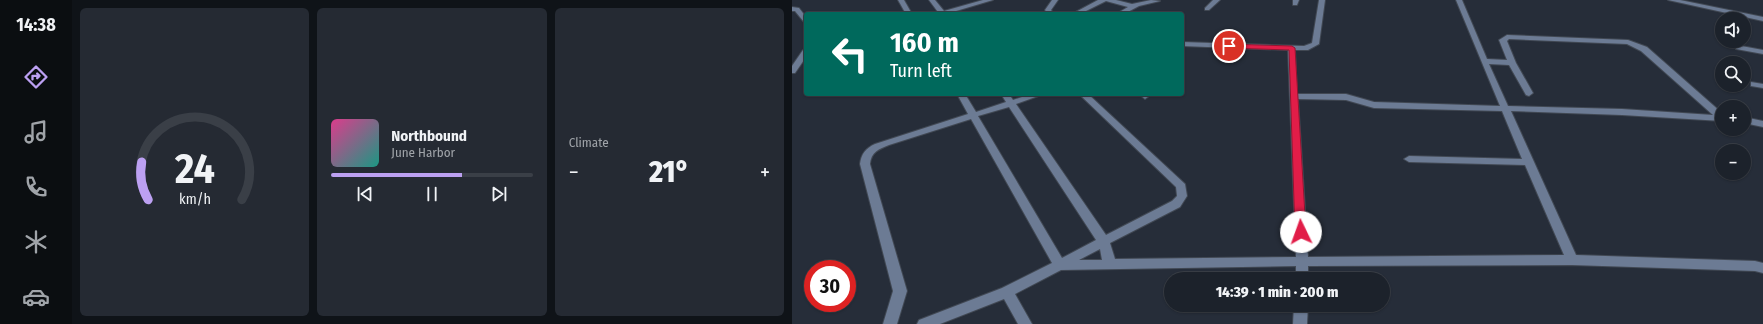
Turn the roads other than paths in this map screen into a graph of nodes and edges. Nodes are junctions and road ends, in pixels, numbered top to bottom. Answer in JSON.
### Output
{"nodes":[{"id":1,"x":901,"y":0,"type":"edge"},
{"id":2,"x":932,"y":0,"type":"edge"},
{"id":3,"x":990,"y":0,"type":"edge"},
{"id":4,"x":1056,"y":0,"type":"edge"},
{"id":5,"x":1103,"y":0,"type":"edge"},
{"id":6,"x":1108,"y":0,"type":"edge"},
{"id":7,"x":1217,"y":0,"type":"edge"},
{"id":8,"x":1322,"y":0,"type":"edge"},
{"id":9,"x":1459,"y":0,"type":"edge"},
{"id":10,"x":1670,"y":0,"type":"edge"},
{"id":11,"x":1157,"y":1,"type":"edge"},
{"id":12,"x":1692,"y":2,"type":"edge"},
{"id":13,"x":1133,"y":6,"type":"junction"},
{"id":14,"x":792,"y":9,"type":"edge"},
{"id":15,"x":1207,"y":9,"type":"dead end"},
{"id":16,"x":909,"y":12,"type":"edge"},
{"id":17,"x":940,"y":12,"type":"edge"},
{"id":18,"x":948,"y":12,"type":"edge"},
{"id":19,"x":1050,"y":12,"type":"edge"},
{"id":20,"x":1079,"y":12,"type":"edge"},
{"id":21,"x":1122,"y":12,"type":"edge"},
{"id":22,"x":804,"y":18,"type":"edge"},
{"id":23,"x":1763,"y":19,"type":"edge"},
{"id":24,"x":1184,"y":44,"type":"edge"},
{"id":25,"x":1292,"y":48,"type":"junction"},
{"id":26,"x":1744,"y":48,"type":"edge"},
{"id":27,"x":1763,"y":52,"type":"edge"},
{"id":28,"x":804,"y":54,"type":"edge"},
{"id":29,"x":1484,"y":61,"type":"junction"},
{"id":30,"x":796,"y":62,"type":"edge"},
{"id":31,"x":1512,"y":63,"type":"junction"},
{"id":32,"x":792,"y":71,"type":"edge"},
{"id":33,"x":1754,"y":84,"type":"dead end"},
{"id":34,"x":1763,"y":86,"type":"edge"},
{"id":35,"x":1529,"y":93,"type":"dead end"},
{"id":36,"x":961,"y":96,"type":"edge"},
{"id":37,"x":1007,"y":96,"type":"edge"},
{"id":38,"x":1034,"y":96,"type":"edge"},
{"id":39,"x":1085,"y":96,"type":"edge"},
{"id":40,"x":1293,"y":96,"type":"junction"},
{"id":41,"x":1012,"y":103,"type":"junction"},
{"id":42,"x":1504,"y":108,"type":"junction"},
{"id":43,"x":1715,"y":112,"type":"edge"},
{"id":44,"x":974,"y":115,"type":"junction"},
{"id":45,"x":1715,"y":118,"type":"edge"},
{"id":46,"x":1751,"y":121,"type":"edge"},
{"id":47,"x":1763,"y":124,"type":"edge"},
{"id":48,"x":1409,"y":159,"type":"dead end"},
{"id":49,"x":1528,"y":162,"type":"junction"},
{"id":50,"x":1104,"y":242,"type":"junction"},
{"id":51,"x":1572,"y":260,"type":"junction"},
{"id":52,"x":1302,"y":262,"type":"junction"},
{"id":53,"x":1060,"y":265,"type":"junction"},
{"id":54,"x":1110,"y":265,"type":"junction"},
{"id":55,"x":1763,"y":268,"type":"edge"},
{"id":56,"x":1302,"y":272,"type":"edge"},
{"id":57,"x":1007,"y":292,"type":"junction"},
{"id":58,"x":1301,"y":312,"type":"edge"},
{"id":59,"x":890,"y":324,"type":"edge"},
{"id":60,"x":924,"y":324,"type":"edge"},
{"id":61,"x":1025,"y":324,"type":"edge"},
{"id":62,"x":1300,"y":324,"type":"edge"}],
"edges":[{"from":1,"to":16,"type":"street"},
{"from":2,"to":17,"type":"street"},
{"from":3,"to":18,"type":"street"},
{"from":4,"to":19,"type":"street"},
{"from":5,"to":20,"type":"street"},
{"from":6,"to":13,"type":"street"},
{"from":7,"to":15,"type":"street"},
{"from":8,"to":25,"type":"street"},
{"from":9,"to":29,"type":"street"},
{"from":10,"to":12,"type":"street"},
{"from":11,"to":13,"type":"street"},
{"from":12,"to":23,"type":"street"},
{"from":13,"to":21,"type":"street"},
{"from":14,"to":22,"type":"street"},
{"from":24,"to":25,"type":"street"},
{"from":25,"to":40,"type":"street"},
{"from":26,"to":27,"type":"street"},
{"from":28,"to":30,"type":"street"},
{"from":29,"to":31,"type":"street"},
{"from":29,"to":42,"type":"street"},
{"from":30,"to":32,"type":"street"},
{"from":31,"to":35,"type":"street"},
{"from":31,"to":43,"type":"street"},
{"from":33,"to":34,"type":"street"},
{"from":36,"to":44,"type":"street"},
{"from":37,"to":41,"type":"street"},
{"from":38,"to":41,"type":"street"},
{"from":39,"to":50,"type":"street"},
{"from":40,"to":42,"type":"street"},
{"from":40,"to":52,"type":"street"},
{"from":41,"to":44,"type":"street"},
{"from":41,"to":50,"type":"street"},
{"from":42,"to":45,"type":"street"},
{"from":42,"to":49,"type":"street"},
{"from":44,"to":53,"type":"street"},
{"from":44,"to":59,"type":"street"},
{"from":46,"to":47,"type":"street"},
{"from":48,"to":49,"type":"street"},
{"from":49,"to":51,"type":"street"},
{"from":50,"to":53,"type":"street"},
{"from":50,"to":54,"type":"street"},
{"from":51,"to":52,"type":"street"},
{"from":51,"to":55,"type":"street"},
{"from":52,"to":54,"type":"street"},
{"from":52,"to":56,"type":"street"},
{"from":53,"to":54,"type":"street"},
{"from":53,"to":57,"type":"street"},
{"from":57,"to":60,"type":"street"},
{"from":57,"to":61,"type":"street"},
{"from":58,"to":62,"type":"street"}]}
